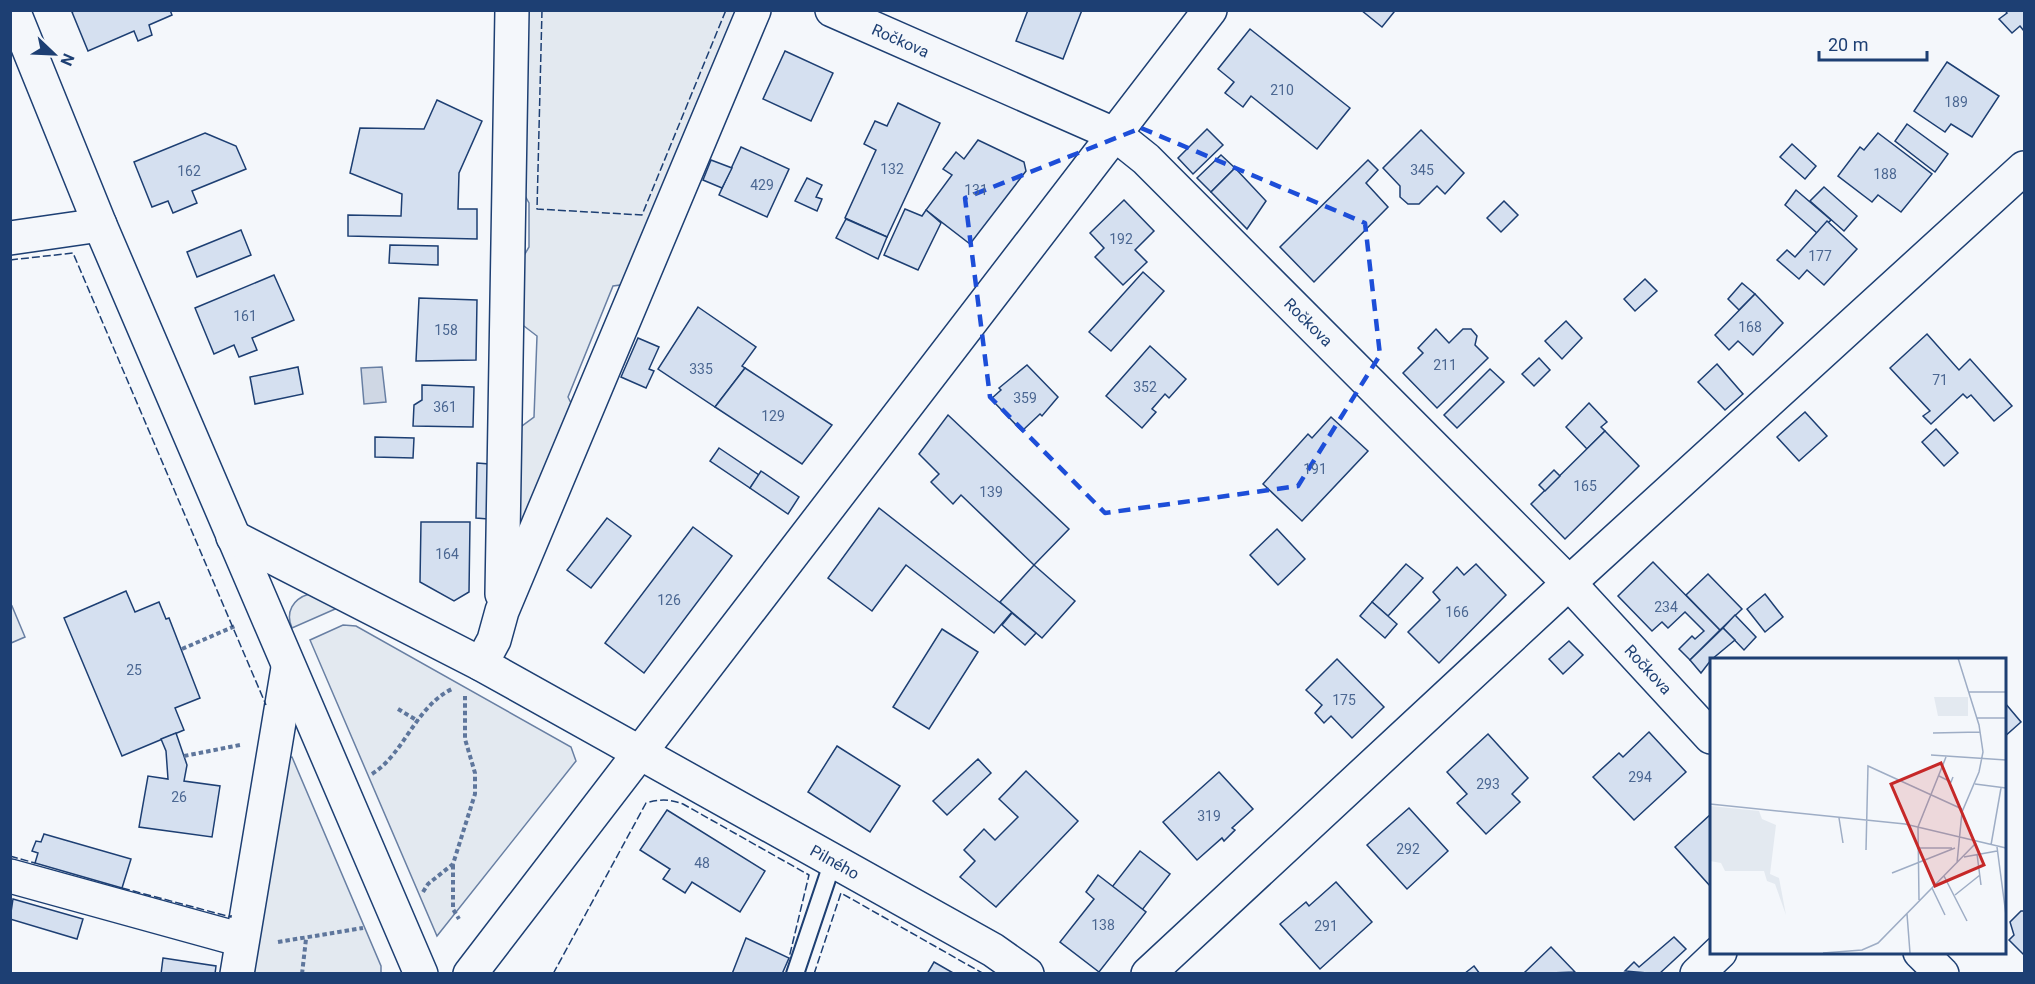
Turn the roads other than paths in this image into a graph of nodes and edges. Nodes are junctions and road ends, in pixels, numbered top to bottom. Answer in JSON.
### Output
{"nodes":[{"id":1,"x":13,"y":10,"type":"edge"},
{"id":2,"x":512,"y":10,"type":"edge"},
{"id":3,"x":754,"y":10,"type":"edge"},
{"id":4,"x":832,"y":10,"type":"edge"},
{"id":5,"x":1210,"y":10,"type":"edge"},
{"id":6,"x":1116,"y":135,"type":"junction"},
{"id":7,"x":2025,"y":168,"type":"edge"},
{"id":8,"x":100,"y":225,"type":"junction"},
{"id":9,"x":10,"y":238,"type":"edge"},
{"id":10,"x":232,"y":537,"type":"junction"},
{"id":11,"x":1569,"y":583,"type":"junction"},
{"id":12,"x":502,"y":610,"type":"junction"},
{"id":13,"x":288,"y":668,"type":"junction"},
{"id":14,"x":473,"y":677,"type":"junction"},
{"id":15,"x":1710,"y":736,"type":"edge"},
{"id":16,"x":641,"y":752,"type":"junction"},
{"id":17,"x":833,"y":861,"type":"junction"},
{"id":18,"x":10,"y":876,"type":"edge"},
{"id":19,"x":242,"y":940,"type":"junction"},
{"id":20,"x":1718,"y":954,"type":"edge"},
{"id":21,"x":1922,"y":954,"type":"edge"},
{"id":22,"x":237,"y":974,"type":"edge"},
{"id":23,"x":421,"y":974,"type":"edge"},
{"id":24,"x":470,"y":974,"type":"edge"},
{"id":25,"x":795,"y":974,"type":"edge"},
{"id":26,"x":1027,"y":974,"type":"edge"},
{"id":27,"x":1148,"y":974,"type":"edge"},
{"id":28,"x":1697,"y":974,"type":"edge"},
{"id":29,"x":1942,"y":974,"type":"edge"}],
"edges":[{"from":1,"to":8,"type":"street"},
{"from":2,"to":12,"type":"street"},
{"from":3,"to":12,"type":"street"},
{"from":4,"to":6,"type":"street","name":"Ročkova"},
{"from":5,"to":6,"type":"street"},
{"from":6,"to":11,"type":"street","name":"Ročkova"},
{"from":6,"to":16,"type":"street"},
{"from":7,"to":11,"type":"street"},
{"from":8,"to":9,"type":"street"},
{"from":8,"to":10,"type":"street"},
{"from":10,"to":13,"type":"street"},
{"from":10,"to":14,"type":"street","name":"Pilného"},
{"from":11,"to":15,"type":"street","name":"Ročkova"},
{"from":11,"to":27,"type":"street"},
{"from":12,"to":14,"type":"street"},
{"from":13,"to":19,"type":"street"},
{"from":13,"to":23,"type":"street"},
{"from":14,"to":16,"type":"street","name":"Pilného"},
{"from":16,"to":17,"type":"street","name":"Pilného"},
{"from":16,"to":24,"type":"street"},
{"from":17,"to":25,"type":"lane"},
{"from":17,"to":26,"type":"street","name":"Pilného"},
{"from":18,"to":19,"type":"street"},
{"from":19,"to":22,"type":"street"},
{"from":20,"to":28,"type":"street"},
{"from":21,"to":29,"type":"street"}]}
